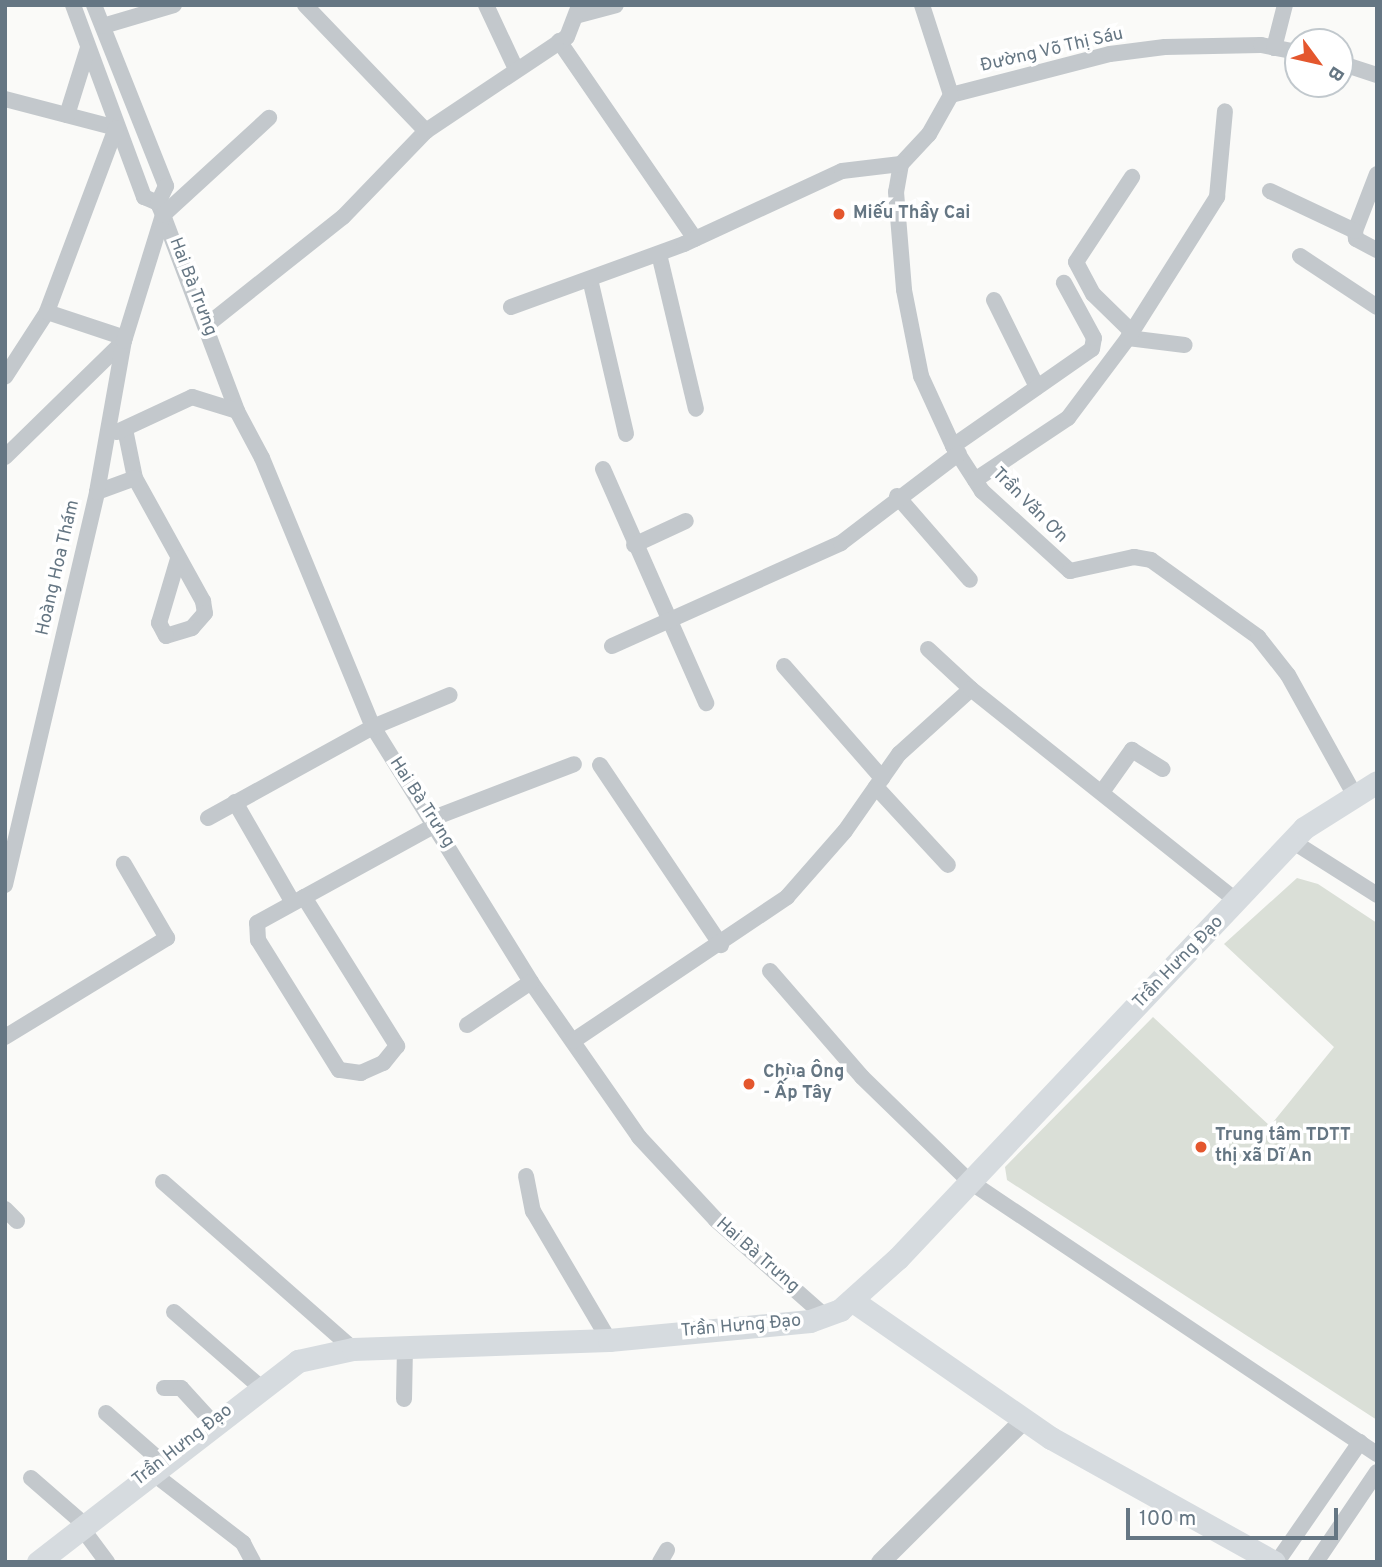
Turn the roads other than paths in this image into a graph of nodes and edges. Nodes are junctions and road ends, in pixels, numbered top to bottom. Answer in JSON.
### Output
{"nodes":[{"id":1,"x":73,"y":5,"type":"edge"},
{"id":2,"x":94,"y":5,"type":"edge"},
{"id":3,"x":174,"y":5,"type":"edge"},
{"id":4,"x":306,"y":5,"type":"edge"},
{"id":5,"x":486,"y":5,"type":"edge"},
{"id":6,"x":616,"y":5,"type":"edge"},
{"id":7,"x":922,"y":5,"type":"edge"},
{"id":8,"x":1285,"y":5,"type":"edge"},
{"id":9,"x":579,"y":10,"type":"edge"},
{"id":10,"x":103,"y":26,"type":"junction"},
{"id":11,"x":559,"y":41,"type":"junction"},
{"id":12,"x":88,"y":48,"type":"junction"},
{"id":13,"x":1274,"y":48,"type":"junction"},
{"id":14,"x":1284,"y":50,"type":"edge"},
{"id":15,"x":515,"y":67,"type":"junction"},
{"id":16,"x":1354,"y":68,"type":"edge"},
{"id":17,"x":1377,"y":75,"type":"edge"},
{"id":18,"x":951,"y":95,"type":"junction"},
{"id":19,"x":5,"y":99,"type":"edge"},
{"id":20,"x":1225,"y":111,"type":"dead end"},
{"id":21,"x":67,"y":115,"type":"junction"},
{"id":22,"x":269,"y":118,"type":"dead end"},
{"id":23,"x":116,"y":128,"type":"junction"},
{"id":24,"x":426,"y":131,"type":"junction"},
{"id":25,"x":901,"y":164,"type":"junction"},
{"id":26,"x":1377,"y":174,"type":"edge"},
{"id":27,"x":1132,"y":177,"type":"dead end"},
{"id":28,"x":1269,"y":191,"type":"dead end"},
{"id":29,"x":161,"y":209,"type":"junction"},
{"id":30,"x":1355,"y":232,"type":"junction"},
{"id":31,"x":695,"y":239,"type":"junction"},
{"id":32,"x":1377,"y":250,"type":"edge"},
{"id":33,"x":659,"y":254,"type":"junction"},
{"id":34,"x":181,"y":256,"type":"junction"},
{"id":35,"x":1300,"y":256,"type":"dead end"},
{"id":36,"x":151,"y":261,"type":"junction"},
{"id":37,"x":590,"y":279,"type":"junction"},
{"id":38,"x":1064,"y":283,"type":"dead end"},
{"id":39,"x":995,"y":300,"type":"dead end"},
{"id":40,"x":511,"y":307,"type":"dead end"},
{"id":41,"x":1377,"y":307,"type":"edge"},
{"id":42,"x":47,"y":312,"type":"junction"},
{"id":43,"x":207,"y":325,"type":"junction"},
{"id":44,"x":1130,"y":335,"type":"junction"},
{"id":45,"x":125,"y":340,"type":"junction"},
{"id":46,"x":1185,"y":345,"type":"dead end"},
{"id":47,"x":5,"y":377,"type":"edge"},
{"id":48,"x":1037,"y":387,"type":"junction"},
{"id":49,"x":696,"y":410,"type":"dead end"},
{"id":50,"x":237,"y":411,"type":"junction"},
{"id":51,"x":125,"y":429,"type":"junction"},
{"id":52,"x":626,"y":434,"type":"dead end"},
{"id":53,"x":108,"y":436,"type":"junction"},
{"id":54,"x":956,"y":449,"type":"junction"},
{"id":55,"x":5,"y":457,"type":"edge"},
{"id":56,"x":603,"y":469,"type":"dead end"},
{"id":57,"x":135,"y":478,"type":"junction"},
{"id":58,"x":975,"y":480,"type":"junction"},
{"id":59,"x":97,"y":492,"type":"junction"},
{"id":60,"x":897,"y":496,"type":"junction"},
{"id":61,"x":686,"y":521,"type":"dead end"},
{"id":62,"x":634,"y":545,"type":"junction"},
{"id":63,"x":178,"y":559,"type":"dead end"},
{"id":64,"x":970,"y":580,"type":"dead end"},
{"id":65,"x":671,"y":621,"type":"junction"},
{"id":66,"x":612,"y":646,"type":"dead end"},
{"id":67,"x":928,"y":649,"type":"dead end"},
{"id":68,"x":784,"y":666,"type":"dead end"},
{"id":69,"x":971,"y":689,"type":"junction"},
{"id":70,"x":450,"y":695,"type":"dead end"},
{"id":71,"x":706,"y":703,"type":"dead end"},
{"id":72,"x":373,"y":727,"type":"junction"},
{"id":73,"x":574,"y":764,"type":"dead end"},
{"id":74,"x":600,"y":765,"type":"dead end"},
{"id":75,"x":1163,"y":769,"type":"dead end"},
{"id":76,"x":879,"y":782,"type":"junction"},
{"id":77,"x":1377,"y":782,"type":"edge"},
{"id":78,"x":1102,"y":792,"type":"junction"},
{"id":79,"x":1354,"y":794,"type":"junction"},
{"id":80,"x":235,"y":802,"type":"junction"},
{"id":81,"x":208,"y":818,"type":"dead end"},
{"id":82,"x":433,"y":822,"type":"junction"},
{"id":83,"x":1292,"y":841,"type":"junction"},
{"id":84,"x":124,"y":864,"type":"dead end"},
{"id":85,"x":948,"y":865,"type":"dead end"},
{"id":86,"x":7,"y":867,"type":"edge"},
{"id":87,"x":5,"y":885,"type":"edge"},
{"id":88,"x":1377,"y":895,"type":"edge"},
{"id":89,"x":298,"y":900,"type":"junction"},
{"id":90,"x":1238,"y":902,"type":"junction"},
{"id":91,"x":721,"y":945,"type":"junction"},
{"id":92,"x":770,"y":971,"type":"dead end"},
{"id":93,"x":531,"y":982,"type":"junction"},
{"id":94,"x":467,"y":1025,"type":"dead end"},
{"id":95,"x":5,"y":1037,"type":"edge"},
{"id":96,"x":573,"y":1041,"type":"junction"},
{"id":97,"x":526,"y":1176,"type":"dead end"},
{"id":98,"x":969,"y":1181,"type":"junction"},
{"id":99,"x":163,"y":1182,"type":"dead end"},
{"id":100,"x":853,"y":1301,"type":"junction"},
{"id":101,"x":174,"y":1312,"type":"dead end"},
{"id":102,"x":825,"y":1316,"type":"junction"},
{"id":103,"x":609,"y":1340,"type":"junction"},
{"id":104,"x":405,"y":1347,"type":"junction"},
{"id":105,"x":353,"y":1349,"type":"junction"},
{"id":106,"x":259,"y":1386,"type":"junction"},
{"id":107,"x":164,"y":1388,"type":"dead end"},
{"id":108,"x":404,"y":1399,"type":"dead end"},
{"id":109,"x":106,"y":1413,"type":"dead end"},
{"id":110,"x":1023,"y":1420,"type":"junction"},
{"id":111,"x":212,"y":1422,"type":"junction"},
{"id":112,"x":1360,"y":1442,"type":"junction"},
{"id":113,"x":1377,"y":1454,"type":"edge"},
{"id":114,"x":156,"y":1466,"type":"junction"},
{"id":115,"x":1377,"y":1472,"type":"edge"},
{"id":116,"x":31,"y":1478,"type":"dead end"},
{"id":117,"x":83,"y":1526,"type":"junction"},
{"id":118,"x":38,"y":1562,"type":"edge"},
{"id":119,"x":107,"y":1562,"type":"edge"},
{"id":120,"x":253,"y":1562,"type":"edge"},
{"id":121,"x":880,"y":1562,"type":"edge"},
{"id":122,"x":1275,"y":1562,"type":"edge"},
{"id":123,"x":1315,"y":1562,"type":"edge"}],
"edges":[{"from":1,"to":12,"type":"street","name":"Hai Bà Trưng"},
{"from":2,"to":10,"type":"street","name":"Hai Bà Trưng"},
{"from":3,"to":10,"type":"street"},
{"from":4,"to":24,"type":"street"},
{"from":5,"to":15,"type":"street"},
{"from":6,"to":9,"type":"street"},
{"from":7,"to":18,"type":"street"},
{"from":8,"to":13,"type":"street"},
{"from":9,"to":11,"type":"street"},
{"from":10,"to":29,"type":"street","name":"Hai Bà Trưng"},
{"from":11,"to":15,"type":"street"},
{"from":11,"to":31,"type":"street"},
{"from":12,"to":21,"type":"street"},
{"from":12,"to":23,"type":"street","name":"Hai Bà Trưng"},
{"from":13,"to":14,"type":"street","name":"Đường Võ Thị Sáu"},
{"from":13,"to":18,"type":"street","name":"Đường Võ Thị Sáu"},
{"from":15,"to":24,"type":"street"},
{"from":16,"to":17,"type":"street"},
{"from":18,"to":25,"type":"street"},
{"from":19,"to":21,"type":"street"},
{"from":20,"to":44,"type":"street"},
{"from":21,"to":23,"type":"street"},
{"from":22,"to":29,"type":"street"},
{"from":23,"to":29,"type":"street","name":"Hai Bà Trưng"},
{"from":23,"to":42,"type":"street"},
{"from":24,"to":43,"type":"street"},
{"from":25,"to":31,"type":"street"},
{"from":25,"to":54,"type":"street","name":"Trần Văn Ơn"},
{"from":26,"to":30,"type":"street"},
{"from":27,"to":44,"type":"street"},
{"from":28,"to":30,"type":"street"},
{"from":29,"to":34,"type":"street","name":"Hai Bà Trưng"},
{"from":29,"to":36,"type":"street","name":"Hoàng Hoa Thám"},
{"from":30,"to":32,"type":"street"},
{"from":31,"to":33,"type":"street"},
{"from":33,"to":37,"type":"street"},
{"from":33,"to":49,"type":"street"},
{"from":34,"to":36,"type":"street"},
{"from":34,"to":43,"type":"street","name":"Hai Bà Trưng"},
{"from":35,"to":41,"type":"street"},
{"from":36,"to":45,"type":"street","name":"Hoàng Hoa Thám"},
{"from":37,"to":40,"type":"street"},
{"from":37,"to":52,"type":"street"},
{"from":38,"to":48,"type":"street"},
{"from":39,"to":48,"type":"street"},
{"from":42,"to":45,"type":"street"},
{"from":42,"to":47,"type":"street"},
{"from":43,"to":50,"type":"street","name":"Hai Bà Trưng"},
{"from":44,"to":46,"type":"street"},
{"from":44,"to":58,"type":"street"},
{"from":45,"to":53,"type":"street","name":"Hoàng Hoa Thám"},
{"from":45,"to":55,"type":"street"},
{"from":48,"to":54,"type":"street"},
{"from":50,"to":51,"type":"street"},
{"from":50,"to":72,"type":"street","name":"Hai Bà Trưng"},
{"from":51,"to":53,"type":"street"},
{"from":51,"to":57,"type":"street"},
{"from":53,"to":59,"type":"street","name":"Hoàng Hoa Thám"},
{"from":54,"to":58,"type":"street","name":"Trần Văn Ơn"},
{"from":54,"to":60,"type":"street"},
{"from":56,"to":62,"type":"street"},
{"from":57,"to":59,"type":"street"},
{"from":57,"to":63,"type":"street"},
{"from":58,"to":79,"type":"street","name":"Trần Văn Ơn"},
{"from":59,"to":86,"type":"street","name":"Hoàng Hoa Thám"},
{"from":60,"to":64,"type":"street"},
{"from":60,"to":65,"type":"street"},
{"from":61,"to":62,"type":"street"},
{"from":62,"to":65,"type":"street"},
{"from":65,"to":66,"type":"street"},
{"from":65,"to":71,"type":"street"},
{"from":67,"to":69,"type":"street"},
{"from":68,"to":76,"type":"street"},
{"from":69,"to":76,"type":"street"},
{"from":69,"to":78,"type":"street"},
{"from":70,"to":72,"type":"street"},
{"from":72,"to":80,"type":"street"},
{"from":72,"to":82,"type":"street","name":"Hai Bà Trưng"},
{"from":73,"to":82,"type":"street"},
{"from":74,"to":91,"type":"street"},
{"from":75,"to":78,"type":"street"},
{"from":76,"to":85,"type":"street"},
{"from":76,"to":91,"type":"street"},
{"from":77,"to":79,"type":"main road","name":"Trần Hưng Đạo"},
{"from":78,"to":90,"type":"street"},
{"from":79,"to":83,"type":"main road","name":"Trần Hưng Đạo"},
{"from":80,"to":81,"type":"street"},
{"from":80,"to":89,"type":"street"},
{"from":82,"to":89,"type":"street"},
{"from":82,"to":93,"type":"street","name":"Hai Bà Trưng"},
{"from":83,"to":88,"type":"street"},
{"from":83,"to":90,"type":"main road","name":"Trần Hưng Đạo"},
{"from":84,"to":95,"type":"street"},
{"from":86,"to":87,"type":"street","name":"Hoàng Hoa Thám"},
{"from":89,"to":89,"type":"street"},
{"from":90,"to":98,"type":"main road","name":"Trần Hưng Đạo"},
{"from":91,"to":96,"type":"street"},
{"from":92,"to":98,"type":"street"},
{"from":93,"to":94,"type":"street"},
{"from":93,"to":96,"type":"street","name":"Hai Bà Trưng"},
{"from":96,"to":102,"type":"street","name":"Hai Bà Trưng"},
{"from":97,"to":103,"type":"street"},
{"from":98,"to":100,"type":"main road","name":"Trần Hưng Đạo"},
{"from":98,"to":112,"type":"street"},
{"from":99,"to":105,"type":"street"},
{"from":100,"to":102,"type":"main road","name":"Trần Hưng Đạo"},
{"from":100,"to":110,"type":"main road"},
{"from":101,"to":106,"type":"street"},
{"from":102,"to":103,"type":"main road","name":"Trần Hưng Đạo"},
{"from":103,"to":104,"type":"main road","name":"Trần Hưng Đạo"},
{"from":104,"to":105,"type":"main road","name":"Trần Hưng Đạo"},
{"from":104,"to":108,"type":"street"},
{"from":105,"to":106,"type":"main road","name":"Trần Hưng Đạo"},
{"from":106,"to":111,"type":"main road","name":"Trần Hưng Đạo"},
{"from":107,"to":111,"type":"street"},
{"from":109,"to":114,"type":"street"},
{"from":110,"to":121,"type":"street"},
{"from":110,"to":122,"type":"main road"},
{"from":111,"to":114,"type":"main road","name":"Trần Hưng Đạo"},
{"from":112,"to":113,"type":"street"},
{"from":112,"to":122,"type":"street"},
{"from":114,"to":117,"type":"main road","name":"Trần Hưng Đạo"},
{"from":114,"to":120,"type":"street"},
{"from":115,"to":123,"type":"street"},
{"from":116,"to":117,"type":"street"},
{"from":117,"to":118,"type":"main road","name":"Trần Hưng Đạo"},
{"from":117,"to":119,"type":"street"}]}
